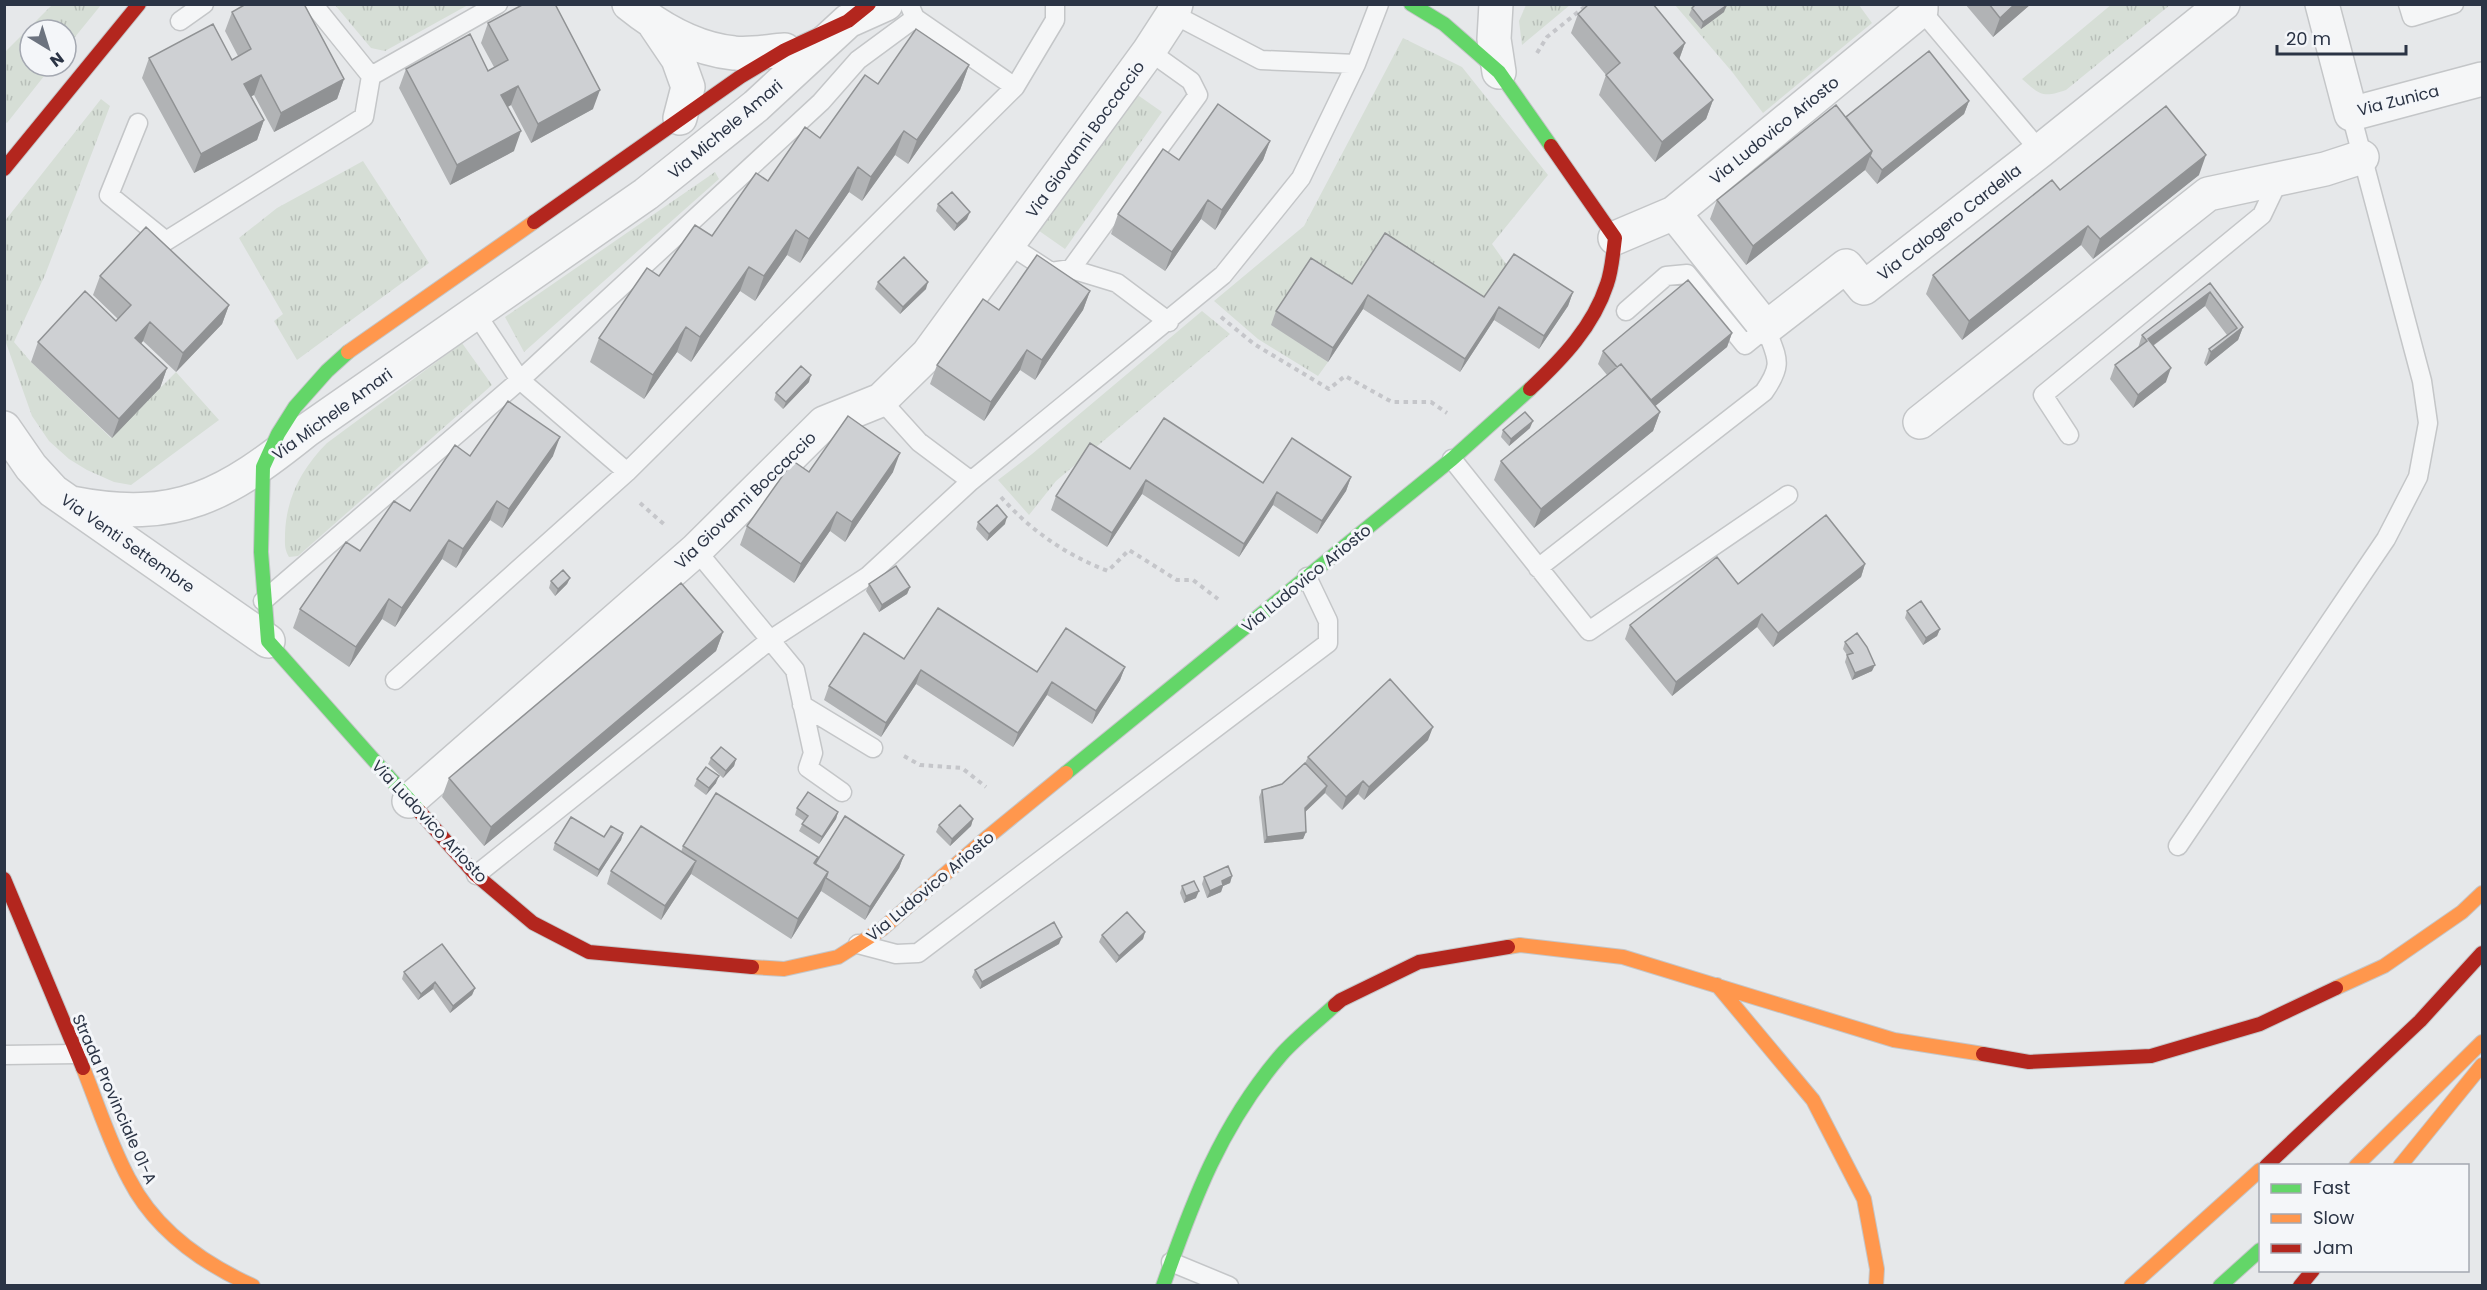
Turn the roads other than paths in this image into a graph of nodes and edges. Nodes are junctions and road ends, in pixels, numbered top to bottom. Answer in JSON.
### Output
{"nodes":[{"id":1,"x":139,"y":4,"type":"edge"},
{"id":2,"x":204,"y":4,"type":"edge"},
{"id":3,"x":313,"y":4,"type":"edge"},
{"id":4,"x":498,"y":4,"type":"edge"},
{"id":5,"x":630,"y":4,"type":"edge"},
{"id":6,"x":1055,"y":4,"type":"edge"},
{"id":7,"x":1379,"y":4,"type":"edge"},
{"id":8,"x":1411,"y":4,"type":"edge"},
{"id":9,"x":2223,"y":4,"type":"edge"},
{"id":10,"x":2322,"y":4,"type":"edge"},
{"id":11,"x":2408,"y":4,"type":"edge"},
{"id":12,"x":2454,"y":4,"type":"edge"},
{"id":13,"x":1921,"y":7,"type":"edge"},
{"id":14,"x":1493,"y":8,"type":"edge"},
{"id":15,"x":903,"y":9,"type":"edge"},
{"id":16,"x":1175,"y":9,"type":"edge"},
{"id":17,"x":859,"y":13,"type":"edge"},
{"id":18,"x":1441,"y":14,"type":"edge"},
{"id":19,"x":180,"y":21,"type":"dead end"},
{"id":20,"x":655,"y":25,"type":"junction"},
{"id":21,"x":785,"y":50,"type":"junction"},
{"id":22,"x":1149,"y":51,"type":"junction"},
{"id":23,"x":1356,"y":64,"type":"junction"},
{"id":24,"x":1499,"y":72,"type":"junction"},
{"id":25,"x":371,"y":76,"type":"junction"},
{"id":26,"x":2482,"y":79,"type":"edge"},
{"id":27,"x":1015,"y":87,"type":"junction"},
{"id":28,"x":2351,"y":114,"type":"junction"},
{"id":29,"x":680,"y":118,"type":"junction"},
{"id":30,"x":138,"y":123,"type":"dead end"},
{"id":31,"x":2040,"y":151,"type":"junction"},
{"id":32,"x":2362,"y":157,"type":"junction"},
{"id":33,"x":4,"y":169,"type":"edge"},
{"id":34,"x":2280,"y":177,"type":"junction"},
{"id":35,"x":1674,"y":213,"type":"junction"},
{"id":36,"x":1614,"y":238,"type":"junction"},
{"id":37,"x":1008,"y":244,"type":"junction"},
{"id":38,"x":1071,"y":269,"type":"junction"},
{"id":39,"x":1626,"y":311,"type":"dead end"},
{"id":40,"x":475,"y":312,"type":"junction"},
{"id":41,"x":1169,"y":322,"type":"junction"},
{"id":42,"x":1766,"y":328,"type":"junction"},
{"id":43,"x":520,"y":380,"type":"junction"},
{"id":44,"x":881,"y":400,"type":"junction"},
{"id":45,"x":1920,"y":422,"type":"dead end"},
{"id":46,"x":4,"y":428,"type":"edge"},
{"id":47,"x":2069,"y":435,"type":"dead end"},
{"id":48,"x":1452,"y":459,"type":"junction"},
{"id":49,"x":263,"y":465,"type":"junction"},
{"id":50,"x":627,"y":472,"type":"junction"},
{"id":51,"x":975,"y":477,"type":"junction"},
{"id":52,"x":1788,"y":495,"type":"dead end"},
{"id":53,"x":71,"y":504,"type":"junction"},
{"id":54,"x":696,"y":550,"type":"junction"},
{"id":55,"x":1538,"y":568,"type":"junction"},
{"id":56,"x":1307,"y":577,"type":"junction"},
{"id":57,"x":262,"y":601,"type":"junction"},
{"id":58,"x":770,"y":640,"type":"junction"},
{"id":59,"x":268,"y":641,"type":"junction"},
{"id":60,"x":395,"y":680,"type":"dead end"},
{"id":61,"x":802,"y":705,"type":"junction"},
{"id":62,"x":873,"y":748,"type":"dead end"},
{"id":63,"x":842,"y":792,"type":"dead end"},
{"id":64,"x":410,"y":801,"type":"junction"},
{"id":65,"x":2178,"y":846,"type":"dead end"},
{"id":66,"x":476,"y":875,"type":"junction"},
{"id":67,"x":4,"y":879,"type":"edge"},
{"id":68,"x":2482,"y":893,"type":"edge"},
{"id":69,"x":858,"y":944,"type":"junction"},
{"id":70,"x":2482,"y":953,"type":"edge"},
{"id":71,"x":1717,"y":985,"type":"junction"},
{"id":72,"x":2482,"y":1042,"type":"edge"},
{"id":73,"x":77,"y":1054,"type":"junction"},
{"id":74,"x":4,"y":1055,"type":"edge"},
{"id":75,"x":2482,"y":1065,"type":"edge"},
{"id":76,"x":2268,"y":1164,"type":"edge"},
{"id":77,"x":2358,"y":1164,"type":"edge"},
{"id":78,"x":2402,"y":1164,"type":"edge"},
{"id":79,"x":2259,"y":1171,"type":"edge"},
{"id":80,"x":2259,"y":1251,"type":"edge"},
{"id":81,"x":1171,"y":1263,"type":"junction"},
{"id":82,"x":2311,"y":1272,"type":"edge"},
{"id":83,"x":253,"y":1286,"type":"edge"},
{"id":84,"x":1162,"y":1286,"type":"edge"},
{"id":85,"x":1229,"y":1286,"type":"edge"},
{"id":86,"x":1876,"y":1286,"type":"edge"},
{"id":87,"x":2131,"y":1286,"type":"edge"},
{"id":88,"x":2220,"y":1286,"type":"edge"},
{"id":89,"x":2300,"y":1286,"type":"edge"}],
"edges":[{"from":1,"to":33,"type":"street"},
{"from":2,"to":19,"type":"lane"},
{"from":3,"to":25,"type":"lane"},
{"from":4,"to":25,"type":"lane"},
{"from":5,"to":20,"type":"street"},
{"from":6,"to":27,"type":"lane"},
{"from":7,"to":23,"type":"lane"},
{"from":8,"to":18,"type":"street"},
{"from":9,"to":31,"type":"street","name":"Via Calogero Cardella"},
{"from":10,"to":28,"type":"street","name":"Via Zunica"},
{"from":11,"to":12,"type":"lane"},
{"from":13,"to":31,"type":"lane"},
{"from":13,"to":35,"type":"street","name":"Via Ludovico Ariosto"},
{"from":14,"to":24,"type":"street"},
{"from":15,"to":17,"type":"street","name":"Via Michele Amari"},
{"from":15,"to":27,"type":"lane"},
{"from":15,"to":43,"type":"lane"},
{"from":16,"to":22,"type":"street","name":"Via Giovanni Boccaccio"},
{"from":16,"to":23,"type":"lane"},
{"from":17,"to":21,"type":"street","name":"Via Michele Amari"},
{"from":17,"to":40,"type":"street","name":"Via Michele Amari"},
{"from":18,"to":24,"type":"street"},
{"from":20,"to":21,"type":"street"},
{"from":20,"to":29,"type":"street"},
{"from":21,"to":29,"type":"street","name":"Via Michele Amari"},
{"from":22,"to":37,"type":"street","name":"Via Giovanni Boccaccio"},
{"from":22,"to":38,"type":"lane"},
{"from":23,"to":41,"type":"lane"},
{"from":24,"to":36,"type":"street"},
{"from":25,"to":30,"type":"lane"},
{"from":26,"to":28,"type":"street","name":"Via Zunica"},
{"from":27,"to":50,"type":"lane"},
{"from":28,"to":32,"type":"lane"},
{"from":29,"to":49,"type":"street","name":"Via Michele Amari"},
{"from":31,"to":42,"type":"street","name":"Via Calogero Cardella"},
{"from":32,"to":34,"type":"street"},
{"from":32,"to":65,"type":"lane"},
{"from":34,"to":45,"type":"street"},
{"from":34,"to":47,"type":"lane"},
{"from":35,"to":36,"type":"street","name":"Via Ludovico Ariosto"},
{"from":35,"to":42,"type":"street"},
{"from":36,"to":48,"type":"street","name":"Via Ludovico Ariosto"},
{"from":37,"to":38,"type":"lane"},
{"from":37,"to":44,"type":"street","name":"Via Giovanni Boccaccio"},
{"from":38,"to":41,"type":"lane"},
{"from":39,"to":42,"type":"lane"},
{"from":40,"to":43,"type":"lane"},
{"from":40,"to":49,"type":"street","name":"Via Michele Amari"},
{"from":41,"to":51,"type":"lane"},
{"from":42,"to":55,"type":"lane"},
{"from":43,"to":50,"type":"lane"},
{"from":43,"to":57,"type":"lane"},
{"from":44,"to":51,"type":"lane"},
{"from":44,"to":54,"type":"street","name":"Via Giovanni Boccaccio"},
{"from":46,"to":53,"type":"street","name":"Via Venti Settembre"},
{"from":48,"to":55,"type":"lane"},
{"from":48,"to":56,"type":"street","name":"Via Ludovico Ariosto"},
{"from":49,"to":53,"type":"street"},
{"from":49,"to":57,"type":"street"},
{"from":50,"to":60,"type":"lane"},
{"from":51,"to":58,"type":"lane"},
{"from":52,"to":55,"type":"lane"},
{"from":53,"to":59,"type":"street","name":"Via Venti Settembre"},
{"from":54,"to":58,"type":"lane"},
{"from":54,"to":64,"type":"street","name":"Via Giovanni Boccaccio"},
{"from":56,"to":69,"type":"street","name":"Via Ludovico Ariosto"},
{"from":56,"to":69,"type":"lane"},
{"from":57,"to":59,"type":"street"},
{"from":58,"to":61,"type":"lane"},
{"from":58,"to":66,"type":"lane"},
{"from":59,"to":64,"type":"street","name":"Via Ludovico Ariosto"},
{"from":61,"to":62,"type":"lane"},
{"from":61,"to":63,"type":"lane"},
{"from":64,"to":66,"type":"street","name":"Via Ludovico Ariosto"},
{"from":66,"to":69,"type":"street","name":"Via Ludovico Ariosto"},
{"from":67,"to":73,"type":"street","name":"Strada Provinciale 01-A"},
{"from":68,"to":71,"type":"street"},
{"from":70,"to":76,"type":"street"},
{"from":71,"to":81,"type":"street"},
{"from":71,"to":86,"type":"street"},
{"from":72,"to":77,"type":"street"},
{"from":73,"to":74,"type":"lane"},
{"from":73,"to":83,"type":"street","name":"Strada Provinciale 01-A"},
{"from":75,"to":78,"type":"street"},
{"from":79,"to":87,"type":"street"},
{"from":80,"to":88,"type":"street"},
{"from":81,"to":84,"type":"street"},
{"from":81,"to":85,"type":"lane"},
{"from":82,"to":89,"type":"street"}]}
